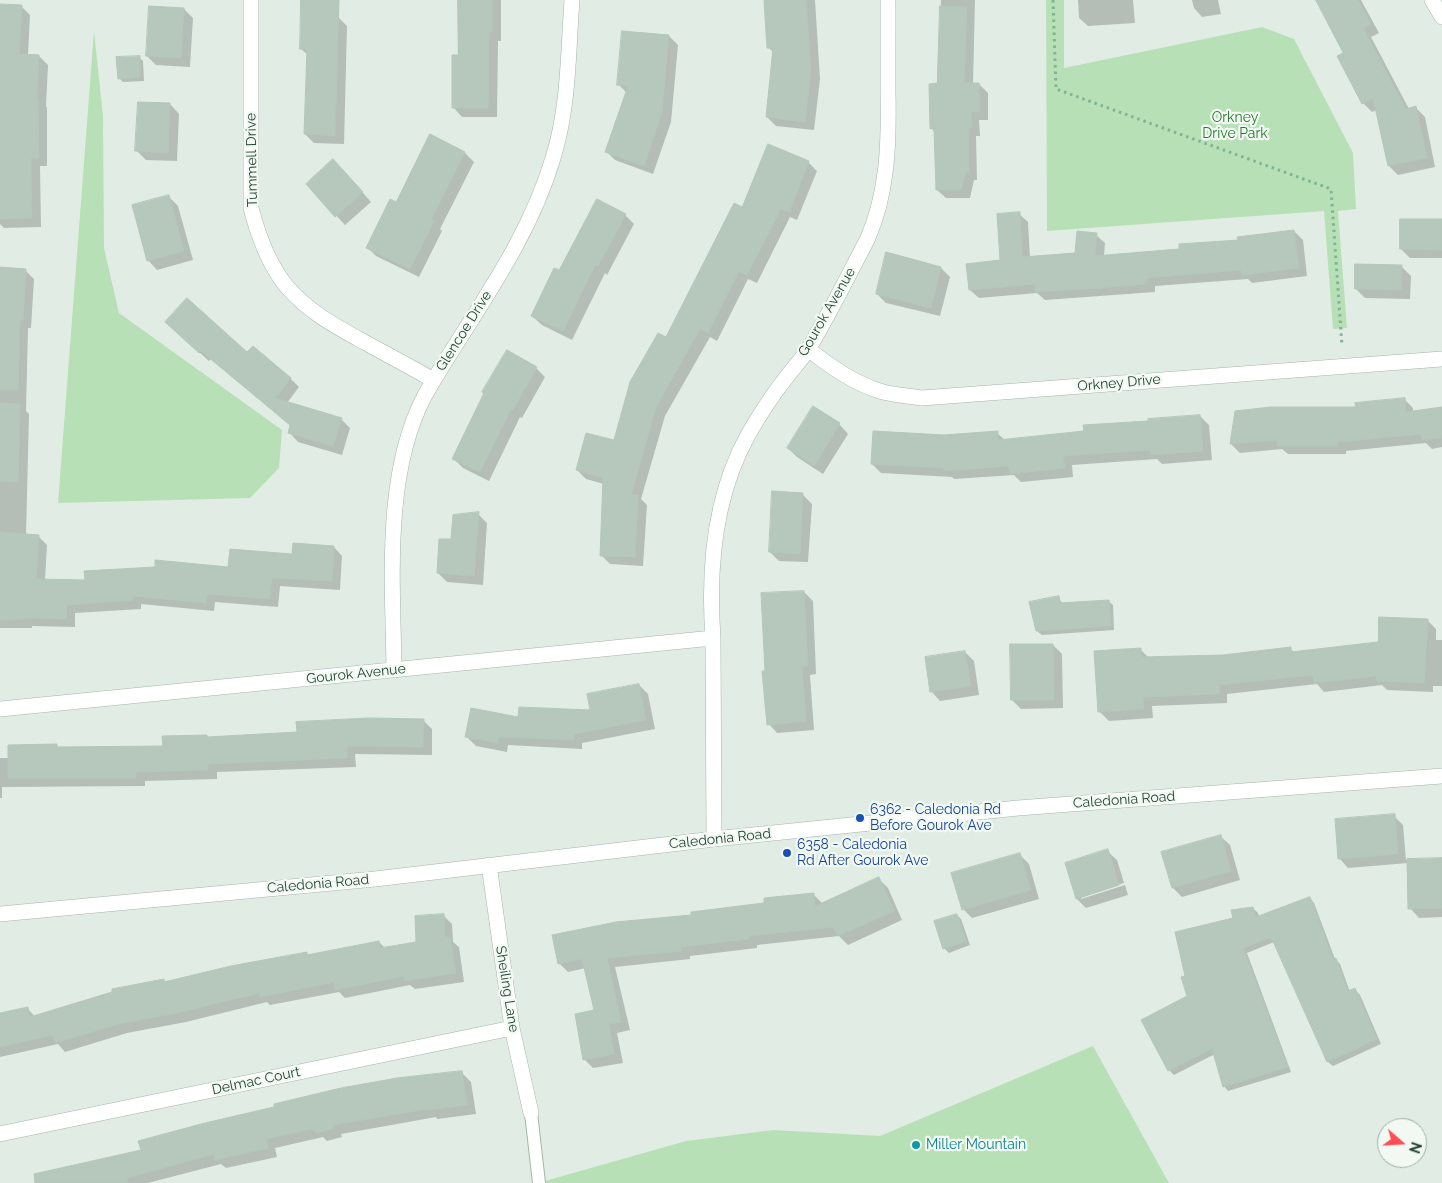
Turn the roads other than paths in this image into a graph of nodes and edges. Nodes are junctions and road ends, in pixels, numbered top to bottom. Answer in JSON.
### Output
{"nodes":[{"id":1,"x":251,"y":0,"type":"edge"},
{"id":2,"x":572,"y":0,"type":"edge"},
{"id":3,"x":888,"y":0,"type":"edge"},
{"id":4,"x":1432,"y":0,"type":"edge"},
{"id":5,"x":1442,"y":17,"type":"edge"},
{"id":6,"x":808,"y":349,"type":"junction"},
{"id":7,"x":1442,"y":359,"type":"edge"},
{"id":8,"x":434,"y":380,"type":"junction"},
{"id":9,"x":713,"y":638,"type":"junction"},
{"id":10,"x":394,"y":670,"type":"junction"},
{"id":11,"x":0,"y":709,"type":"edge"},
{"id":12,"x":1442,"y":776,"type":"edge"},
{"id":13,"x":714,"y":839,"type":"junction"},
{"id":14,"x":489,"y":865,"type":"junction"},
{"id":15,"x":0,"y":914,"type":"edge"},
{"id":16,"x":512,"y":1028,"type":"junction"},
{"id":17,"x":531,"y":1112,"type":"joint"},
{"id":18,"x":0,"y":1134,"type":"edge"},
{"id":19,"x":539,"y":1183,"type":"edge"}],
"edges":[{"from":1,"to":8,"type":"street","name":"Tummell Drive"},
{"from":2,"to":8,"type":"street","name":"Glencoe Drive"},
{"from":3,"to":6,"type":"street","name":"Gourok Avenue"},
{"from":4,"to":5,"type":"street"},
{"from":6,"to":7,"type":"street","name":"Orkney Drive"},
{"from":6,"to":9,"type":"street","name":"Gourok Avenue"},
{"from":8,"to":10,"type":"street","name":"Glencoe Drive"},
{"from":9,"to":10,"type":"street","name":"Gourok Avenue"},
{"from":9,"to":13,"type":"street","name":"Gourok Avenue"},
{"from":10,"to":11,"type":"street","name":"Gourok Avenue"},
{"from":12,"to":13,"type":"street","name":"Caledonia Road"},
{"from":13,"to":14,"type":"street","name":"Caledonia Road"},
{"from":14,"to":15,"type":"street","name":"Caledonia Road"},
{"from":14,"to":16,"type":"street","name":"Sheiling Lane"},
{"from":16,"to":17,"type":"street","name":"Sheiling Lane"},
{"from":16,"to":18,"type":"street","name":"Delmac Court"},
{"from":17,"to":19,"type":"lane"}]}
